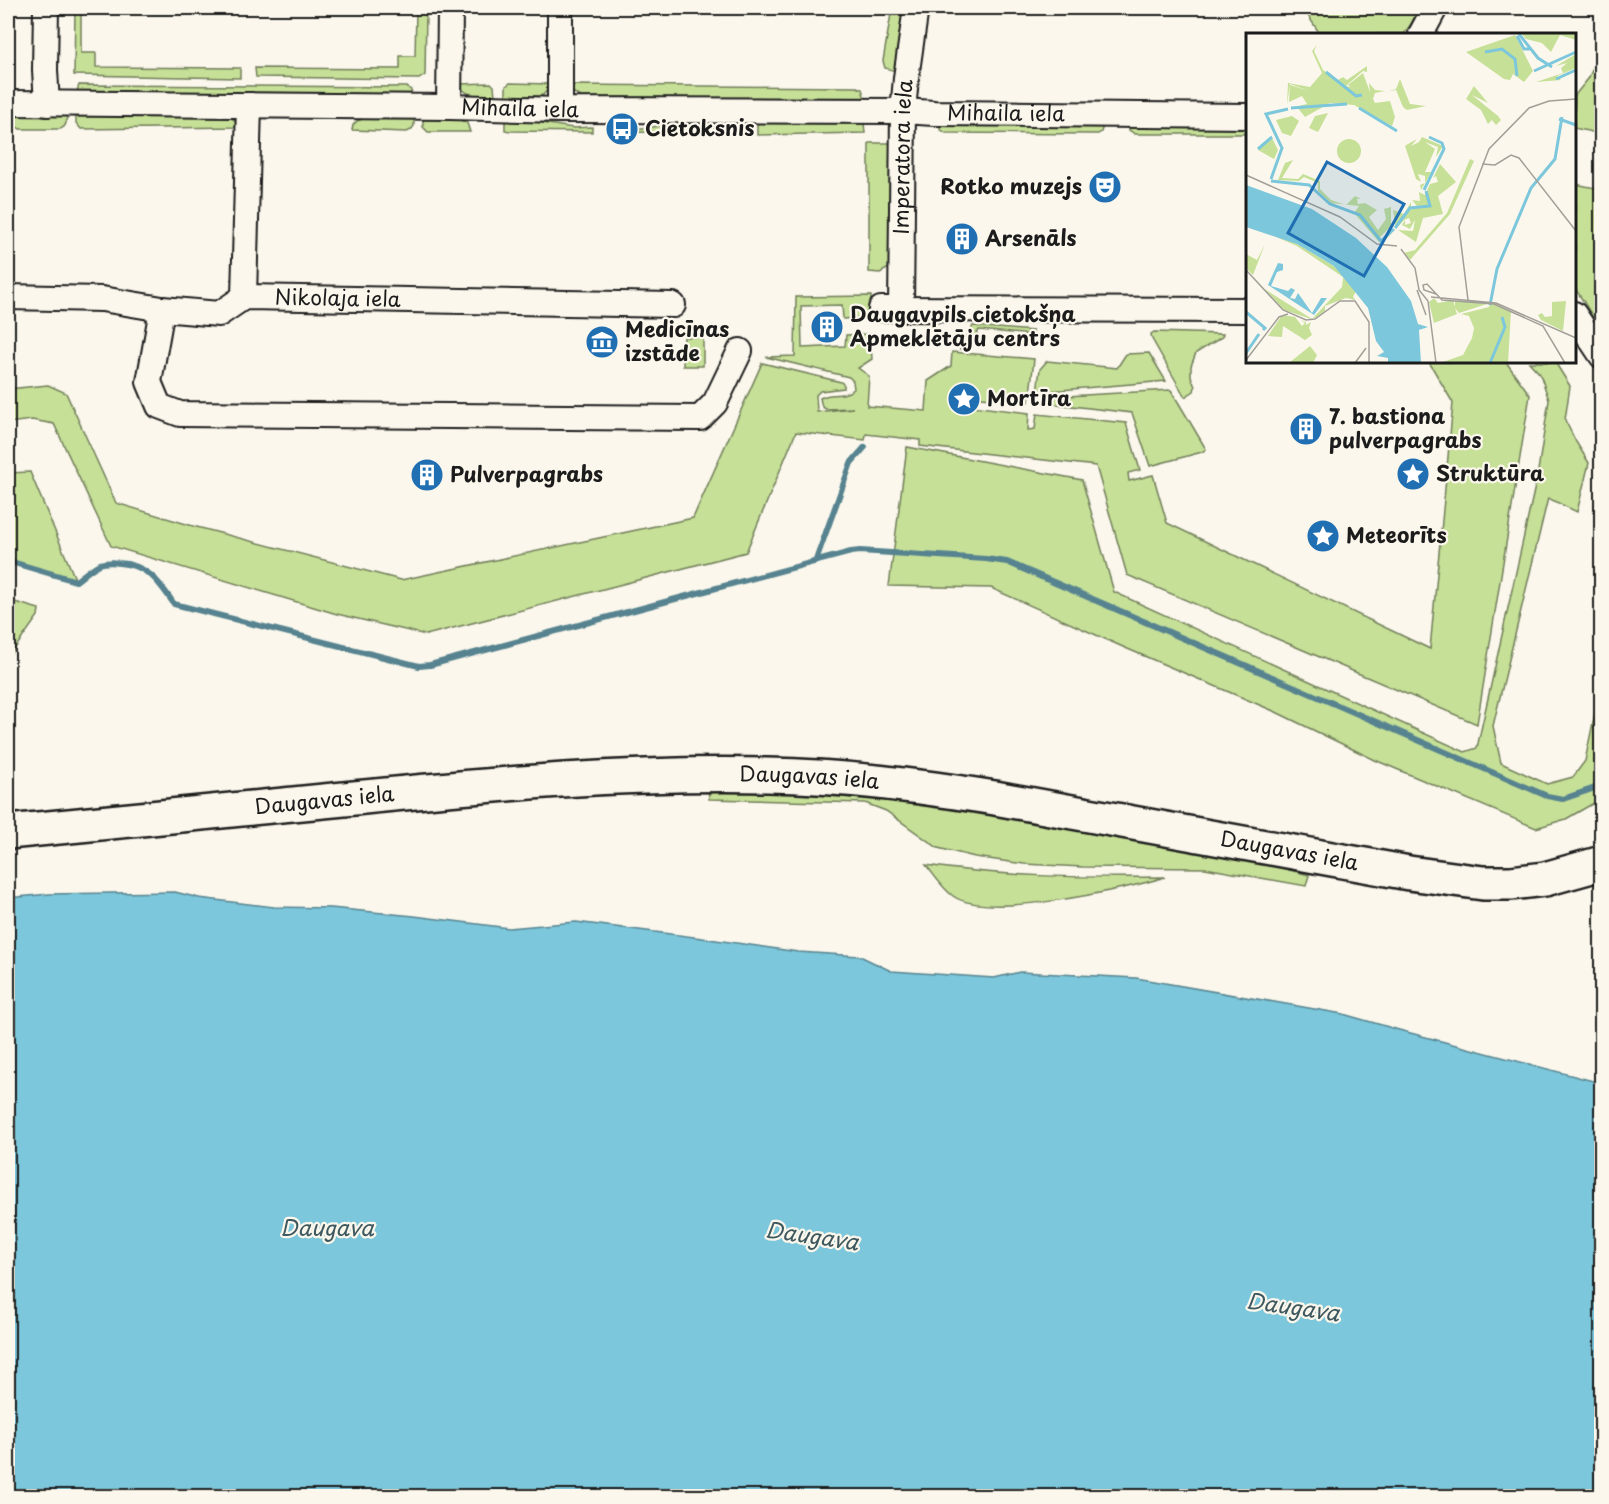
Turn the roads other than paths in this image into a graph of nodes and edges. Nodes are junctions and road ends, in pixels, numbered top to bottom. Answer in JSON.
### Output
{"nodes":[{"id":1,"x":46,"y":8,"type":"edge"},
{"id":2,"x":450,"y":8,"type":"edge"},
{"id":3,"x":560,"y":8,"type":"edge"},
{"id":4,"x":916,"y":8,"type":"edge"},
{"id":5,"x":1435,"y":8,"type":"edge"},
{"id":6,"x":1421,"y":33,"type":"edge"},
{"id":7,"x":8,"y":103,"type":"edge"},
{"id":8,"x":47,"y":104,"type":"junction"},
{"id":9,"x":249,"y":105,"type":"junction"},
{"id":10,"x":449,"y":107,"type":"junction"},
{"id":11,"x":560,"y":110,"type":"junction"},
{"id":12,"x":903,"y":111,"type":"junction"},
{"id":13,"x":1246,"y":116,"type":"edge"},
{"id":14,"x":8,"y":297,"type":"edge"},
{"id":15,"x":244,"y":297,"type":"junction"},
{"id":16,"x":673,"y":304,"type":"dead end"},
{"id":17,"x":162,"y":309,"type":"junction"},
{"id":18,"x":1246,"y":310,"type":"edge"},
{"id":19,"x":1576,"y":316,"type":"edge"},
{"id":20,"x":740,"y":351,"type":"dead end"},
{"id":21,"x":1602,"y":356,"type":"edge"},
{"id":22,"x":8,"y":832,"type":"edge"},
{"id":23,"x":1602,"y":863,"type":"edge"}],
"edges":[{"from":1,"to":8,"type":"street"},
{"from":2,"to":10,"type":"street"},
{"from":3,"to":11,"type":"street"},
{"from":4,"to":12,"type":"street","name":"Imperatora iela"},
{"from":5,"to":6,"type":"street"},
{"from":7,"to":8,"type":"street","name":"Mihaila iela"},
{"from":8,"to":9,"type":"street","name":"Mihaila iela"},
{"from":9,"to":10,"type":"street","name":"Mihaila iela"},
{"from":9,"to":15,"type":"street"},
{"from":10,"to":11,"type":"street","name":"Mihaila iela"},
{"from":11,"to":12,"type":"street","name":"Mihaila iela"},
{"from":12,"to":13,"type":"street","name":"Mihaila iela"},
{"from":12,"to":18,"type":"street","name":"Imperatora iela"},
{"from":14,"to":17,"type":"street","name":"Nikolaja iela"},
{"from":15,"to":16,"type":"street","name":"Nikolaja iela"},
{"from":15,"to":17,"type":"street","name":"Nikolaja iela"},
{"from":17,"to":20,"type":"street"},
{"from":19,"to":21,"type":"street"},
{"from":22,"to":23,"type":"main road","name":"Daugavas iela"}]}
